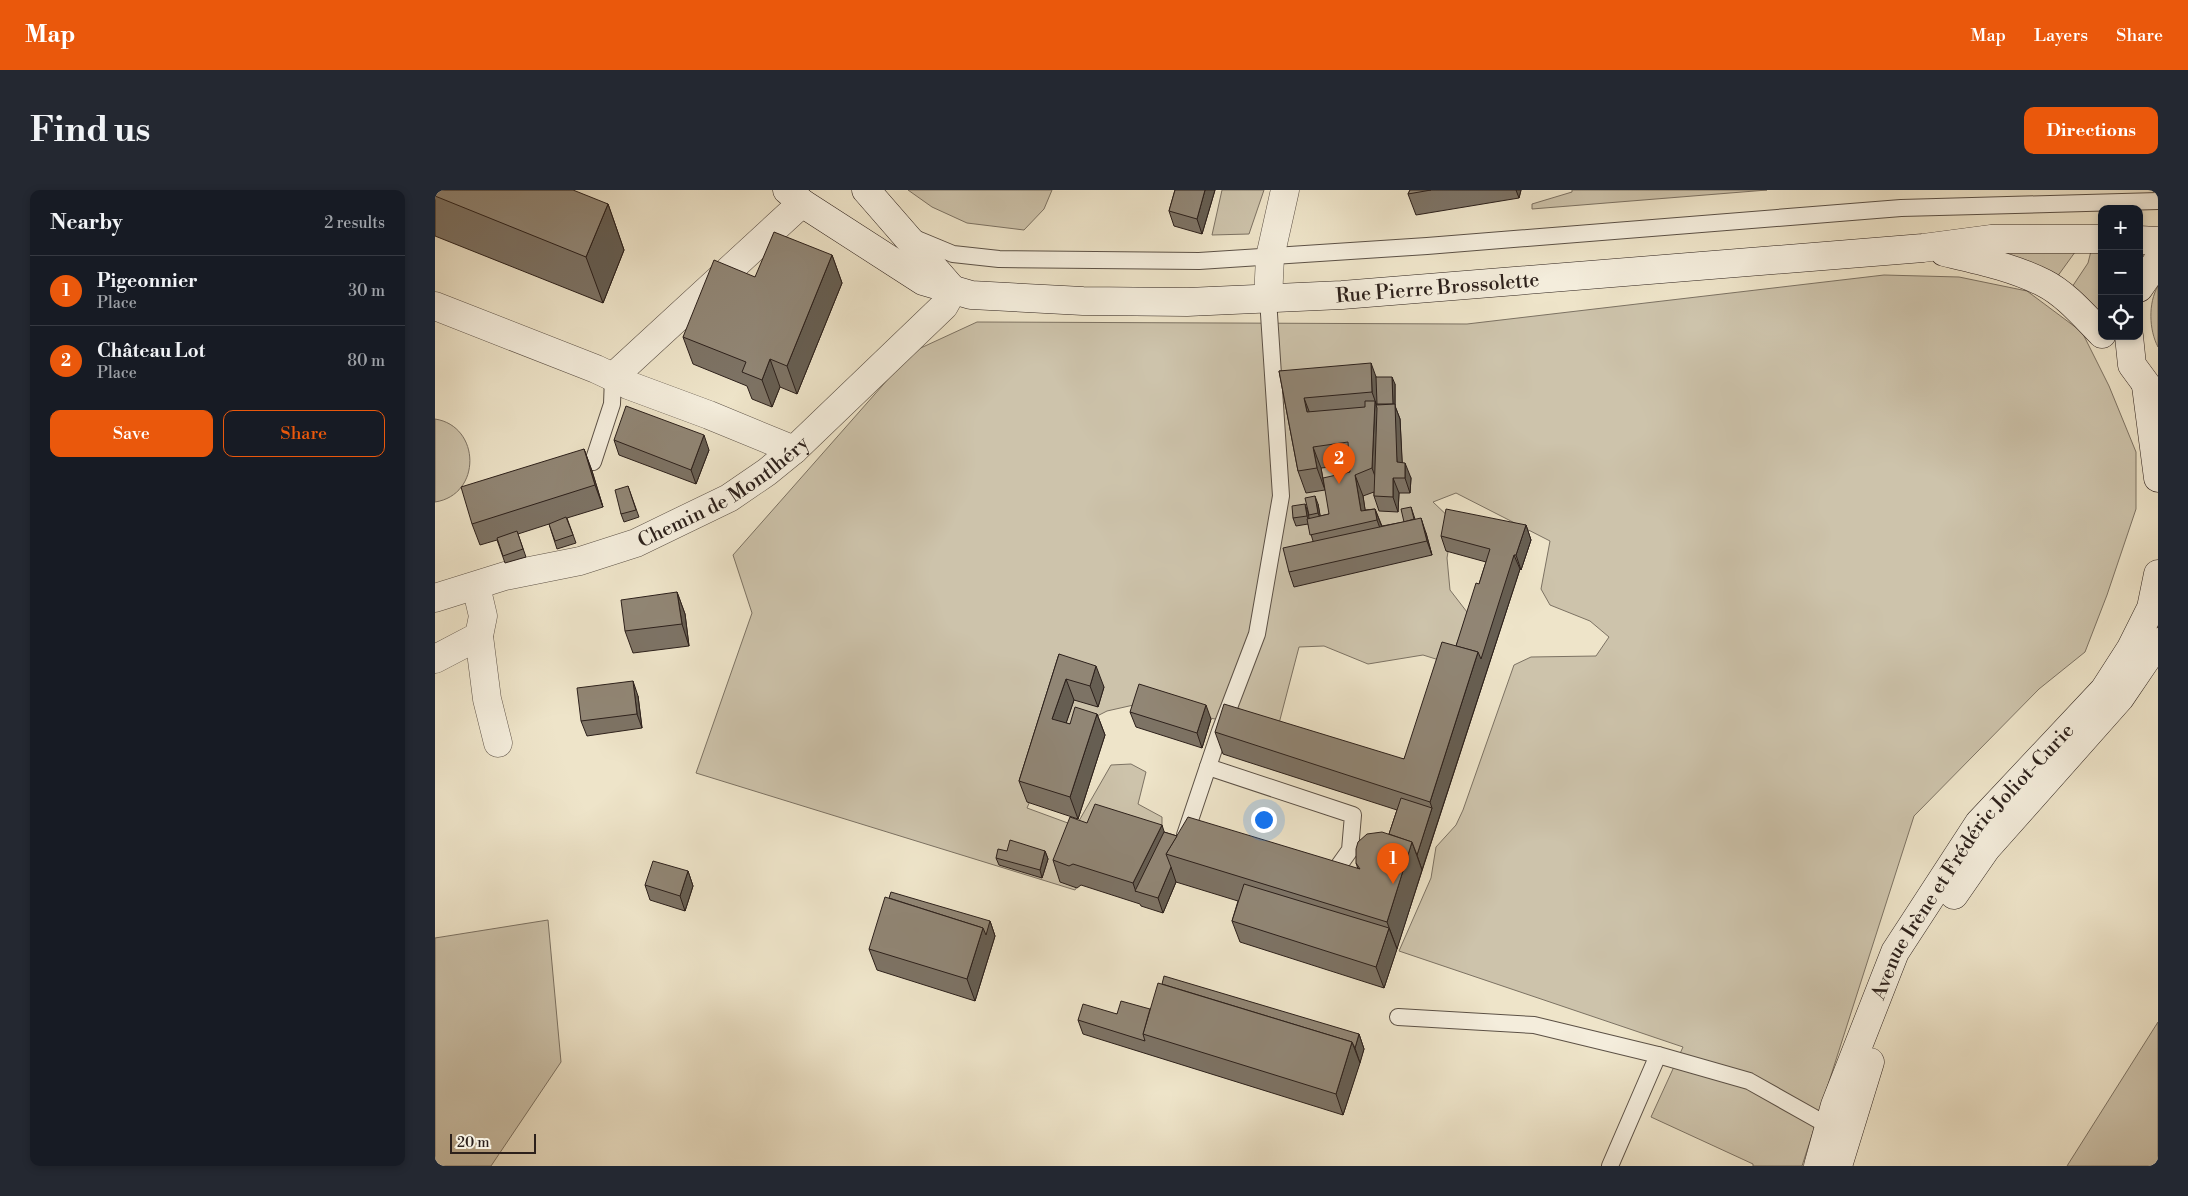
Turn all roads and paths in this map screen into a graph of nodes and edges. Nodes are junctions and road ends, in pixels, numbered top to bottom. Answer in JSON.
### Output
{"nodes":[{"id":1,"x":851,"y":190,"type":"edge"},
{"id":2,"x":866,"y":190,"type":"edge"},
{"id":3,"x":1285,"y":190,"type":"edge"},
{"id":4,"x":795,"y":197,"type":"edge"},
{"id":5,"x":2158,"y":200,"type":"edge"},
{"id":6,"x":898,"y":226,"type":"junction"},
{"id":7,"x":2098,"y":239,"type":"edge"},
{"id":8,"x":2143,"y":240,"type":"edge"},
{"id":9,"x":2158,"y":241,"type":"edge"},
{"id":10,"x":1923,"y":248,"type":"junction"},
{"id":11,"x":1270,"y":257,"type":"junction"},
{"id":12,"x":2158,"y":260,"type":"edge"},
{"id":13,"x":2143,"y":282,"type":"edge"},
{"id":14,"x":953,"y":290,"type":"junction"},
{"id":15,"x":1268,"y":299,"type":"junction"},
{"id":16,"x":435,"y":306,"type":"edge"},
{"id":17,"x":2098,"y":330,"type":"edge"},
{"id":18,"x":2107,"y":340,"type":"edge"},
{"id":19,"x":2130,"y":340,"type":"edge"},
{"id":20,"x":613,"y":377,"type":"junction"},
{"id":21,"x":2145,"y":383,"type":"edge"},
{"id":22,"x":794,"y":450,"type":"junction"},
{"id":23,"x":593,"y":462,"type":"dead end"},
{"id":24,"x":2158,"y":478,"type":"edge"},
{"id":25,"x":2158,"y":574,"type":"edge"},
{"id":26,"x":476,"y":586,"type":"junction"},
{"id":27,"x":435,"y":598,"type":"edge"},
{"id":28,"x":479,"y":636,"type":"junction"},
{"id":29,"x":2158,"y":642,"type":"edge"},
{"id":30,"x":435,"y":659,"type":"edge"},
{"id":31,"x":498,"y":742,"type":"dead end"},
{"id":32,"x":1208,"y":767,"type":"junction"},
{"id":33,"x":1205,"y":831,"type":"edge"},
{"id":34,"x":1307,"y":863,"type":"edge"},
{"id":35,"x":1398,"y":1017,"type":"dead end"},
{"id":36,"x":1658,"y":1055,"type":"junction"},
{"id":37,"x":1829,"y":1126,"type":"junction"},
{"id":38,"x":1610,"y":1166,"type":"edge"},
{"id":39,"x":1818,"y":1166,"type":"edge"},
{"id":40,"x":1838,"y":1166,"type":"edge"}],
"edges":[{"from":1,"to":6,"type":"lane"},
{"from":2,"to":6,"type":"main road"},
{"from":3,"to":11,"type":"main road"},
{"from":4,"to":14,"type":"main road","name":"Rue Pierre Brossolette"},
{"from":4,"to":20,"type":"main road"},
{"from":5,"to":11,"type":"lane"},
{"from":6,"to":11,"type":"lane"},
{"from":6,"to":14,"type":"main road"},
{"from":7,"to":10,"type":"main road","name":"Rue Pierre Brossolette"},
{"from":8,"to":9,"type":"main road"},
{"from":10,"to":15,"type":"main road","name":"Rue Pierre Brossolette"},
{"from":10,"to":17,"type":"main road","name":"Rue Pierre Brossolette"},
{"from":11,"to":15,"type":"main road"},
{"from":12,"to":13,"type":"main road"},
{"from":14,"to":15,"type":"main road","name":"Rue Pierre Brossolette"},
{"from":14,"to":22,"type":"main road","name":"Chemin de Montlhéry"},
{"from":15,"to":32,"type":"lane"},
{"from":16,"to":20,"type":"main road"},
{"from":18,"to":21,"type":"main road","name":"Rue Pierre Brossolette"},
{"from":19,"to":21,"type":"main road"},
{"from":20,"to":22,"type":"main road"},
{"from":20,"to":23,"type":"lane"},
{"from":21,"to":24,"type":"main road"},
{"from":22,"to":26,"type":"main road","name":"Chemin de Montlhéry"},
{"from":25,"to":37,"type":"main road","name":"Avenue Irène et Frédéric Joliot-Curie"},
{"from":26,"to":27,"type":"main road","name":"Chemin de Montlhéry"},
{"from":26,"to":28,"type":"main road"},
{"from":28,"to":30,"type":"main road"},
{"from":28,"to":31,"type":"main road"},
{"from":29,"to":40,"type":"main road","name":"Avenue Irène et Frédéric Joliot-Curie"},
{"from":32,"to":33,"type":"lane"},
{"from":32,"to":34,"type":"lane"},
{"from":35,"to":36,"type":"lane"},
{"from":36,"to":37,"type":"lane"},
{"from":36,"to":38,"type":"lane"},
{"from":37,"to":39,"type":"main road","name":"Avenue Irène et Frédéric Joliot-Curie"}]}
